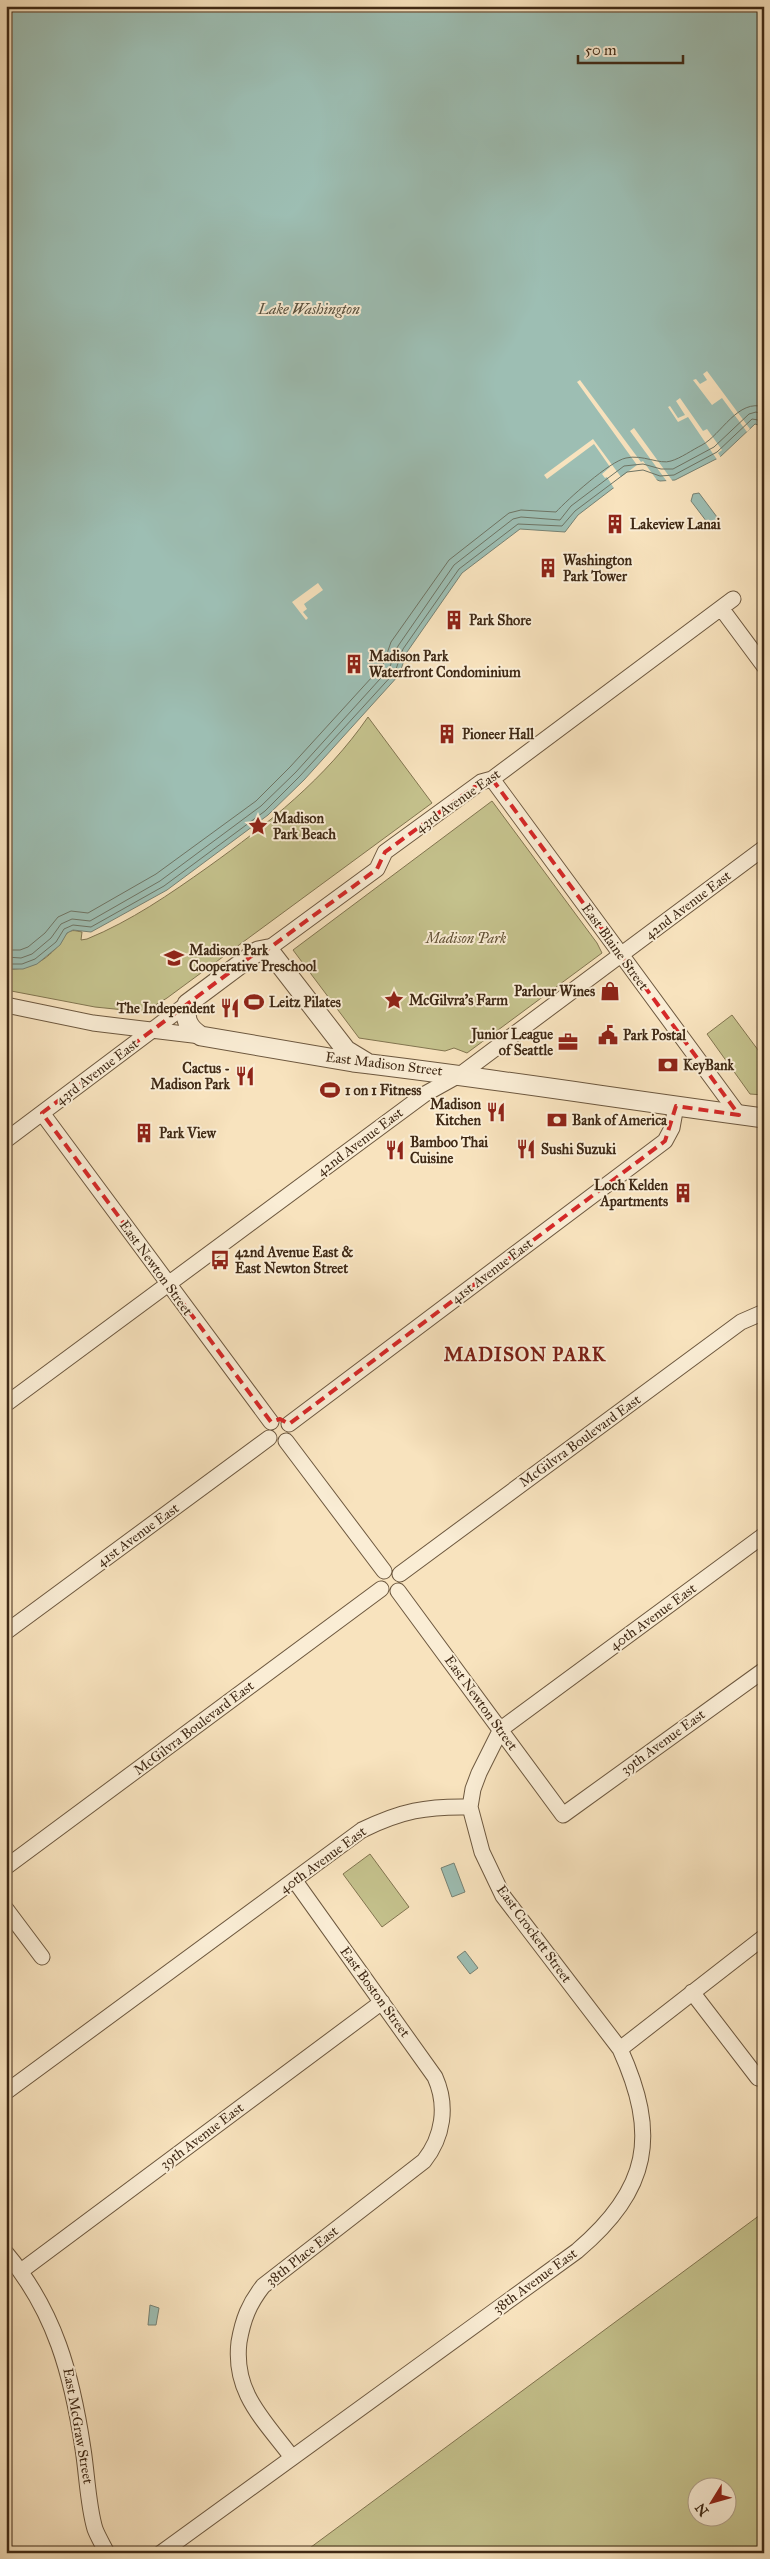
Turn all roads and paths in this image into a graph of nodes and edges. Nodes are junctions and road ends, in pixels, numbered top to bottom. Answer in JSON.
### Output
{"nodes":[{"id":1,"x":764,"y":666,"type":"edge"},
{"id":2,"x":492,"y":779,"type":"junction"},
{"id":3,"x":764,"y":848,"type":"edge"},
{"id":4,"x":268,"y":949,"type":"junction"},
{"id":5,"x":621,"y":955,"type":"junction"},
{"id":6,"x":187,"y":1004,"type":"junction"},
{"id":7,"x":6,"y":1005,"type":"edge"},
{"id":8,"x":328,"y":1027,"type":"junction"},
{"id":9,"x":154,"y":1029,"type":"junction"},
{"id":10,"x":201,"y":1036,"type":"junction"},
{"id":11,"x":309,"y":1054,"type":"junction"},
{"id":12,"x":369,"y":1064,"type":"junction"},
{"id":13,"x":461,"y":1074,"type":"junction"},
{"id":14,"x":676,"y":1106,"type":"junction"},
{"id":15,"x":42,"y":1113,"type":"junction"},
{"id":16,"x":739,"y":1115,"type":"junction"},
{"id":17,"x":764,"y":1118,"type":"edge"},
{"id":18,"x":6,"y":1140,"type":"edge"},
{"id":19,"x":168,"y":1285,"type":"junction"},
{"id":20,"x":764,"y":1312,"type":"edge"},
{"id":21,"x":6,"y":1404,"type":"edge"},
{"id":22,"x":271,"y":1422,"type":"junction"},
{"id":23,"x":289,"y":1424,"type":"junction"},
{"id":24,"x":269,"y":1438,"type":"junction"},
{"id":25,"x":286,"y":1441,"type":"junction"},
{"id":26,"x":764,"y":1536,"type":"edge"},
{"id":27,"x":384,"y":1571,"type":"junction"},
{"id":28,"x":400,"y":1574,"type":"junction"},
{"id":29,"x":381,"y":1588,"type":"junction"},
{"id":30,"x":398,"y":1591,"type":"junction"},
{"id":31,"x":6,"y":1632,"type":"edge"},
{"id":32,"x":764,"y":1670,"type":"edge"},
{"id":33,"x":501,"y":1729,"type":"junction"},
{"id":34,"x":470,"y":1807,"type":"junction"},
{"id":35,"x":563,"y":1815,"type":"joint"},
{"id":36,"x":6,"y":1867,"type":"edge"},
{"id":37,"x":295,"y":1881,"type":"junction"},
{"id":38,"x":6,"y":1909,"type":"edge"},
{"id":39,"x":764,"y":1938,"type":"edge"},
{"id":40,"x":42,"y":1957,"type":"dead end"},
{"id":41,"x":692,"y":1992,"type":"junction"},
{"id":42,"x":382,"y":2002,"type":"junction"},
{"id":43,"x":620,"y":2049,"type":"junction"},
{"id":44,"x":761,"y":2076,"type":"edge"},
{"id":45,"x":6,"y":2092,"type":"edge"},
{"id":46,"x":442,"y":2109,"type":"joint"},
{"id":47,"x":6,"y":2253,"type":"edge"},
{"id":48,"x":21,"y":2270,"type":"junction"},
{"id":49,"x":291,"y":2456,"type":"junction"},
{"id":50,"x":107,"y":2553,"type":"edge"},
{"id":51,"x":161,"y":2553,"type":"edge"}],
"edges":[{"from":1,"to":2,"type":"street","name":"43rd Avenue East"},
{"from":2,"to":4,"type":"street","name":"43rd Avenue East"},
{"from":2,"to":5,"type":"street","name":"East Blaine Street"},
{"from":3,"to":5,"type":"street","name":"42nd Avenue East"},
{"from":4,"to":6,"type":"street","name":"43rd Avenue East"},
{"from":4,"to":8,"type":"street"},
{"from":5,"to":13,"type":"street","name":"42nd Avenue East"},
{"from":5,"to":16,"type":"street","name":"East Blaine Street"},
{"from":6,"to":9,"type":"street","name":"43rd Avenue East"},
{"from":6,"to":10,"type":"street"},
{"from":7,"to":9,"type":"street","name":"East Madison Street"},
{"from":8,"to":11,"type":"street"},
{"from":8,"to":12,"type":"street"},
{"from":9,"to":10,"type":"street","name":"East Madison Street"},
{"from":9,"to":15,"type":"street","name":"43rd Avenue East"},
{"from":10,"to":11,"type":"street","name":"East Madison Street"},
{"from":11,"to":12,"type":"street","name":"East Madison Street"},
{"from":12,"to":13,"type":"street","name":"East Madison Street"},
{"from":13,"to":14,"type":"street","name":"East Madison Street"},
{"from":13,"to":19,"type":"street","name":"42nd Avenue East"},
{"from":14,"to":16,"type":"street","name":"East Madison Street"},
{"from":14,"to":23,"type":"street","name":"41st Avenue East"},
{"from":15,"to":18,"type":"street","name":"43rd Avenue East"},
{"from":15,"to":19,"type":"street","name":"East Newton Street"},
{"from":16,"to":17,"type":"street","name":"East Madison Street"},
{"from":19,"to":21,"type":"street","name":"42nd Avenue East"},
{"from":19,"to":22,"type":"street","name":"East Newton Street"},
{"from":20,"to":28,"type":"street","name":"McGilvra Boulevard East"},
{"from":22,"to":23,"type":"street"},
{"from":22,"to":24,"type":"street"},
{"from":23,"to":25,"type":"street"},
{"from":24,"to":25,"type":"street"},
{"from":24,"to":31,"type":"street","name":"41st Avenue East"},
{"from":25,"to":27,"type":"street"},
{"from":26,"to":33,"type":"street","name":"40th Avenue East"},
{"from":27,"to":28,"type":"street"},
{"from":27,"to":29,"type":"street"},
{"from":28,"to":30,"type":"street"},
{"from":29,"to":30,"type":"street"},
{"from":29,"to":36,"type":"street","name":"McGilvra Boulevard East"},
{"from":30,"to":33,"type":"street","name":"East Newton Street"},
{"from":32,"to":35,"type":"street","name":"39th Avenue East"},
{"from":33,"to":34,"type":"street","name":"40th Avenue East"},
{"from":33,"to":35,"type":"street","name":"East Newton Street"},
{"from":34,"to":37,"type":"street","name":"40th Avenue East"},
{"from":34,"to":43,"type":"street","name":"East Crockett Street"},
{"from":37,"to":42,"type":"street","name":"East Boston Street"},
{"from":37,"to":45,"type":"street","name":"40th Avenue East"},
{"from":38,"to":40,"type":"street"},
{"from":39,"to":41,"type":"street"},
{"from":41,"to":43,"type":"street"},
{"from":41,"to":44,"type":"street"},
{"from":42,"to":46,"type":"street","name":"East Boston Street"},
{"from":42,"to":48,"type":"street","name":"39th Avenue East"},
{"from":43,"to":49,"type":"street","name":"38th Avenue East"},
{"from":46,"to":49,"type":"street","name":"38th Place East"},
{"from":47,"to":48,"type":"street","name":"East McGraw Street"},
{"from":48,"to":50,"type":"street","name":"East McGraw Street"},
{"from":49,"to":51,"type":"street","name":"38th Avenue East"}]}
